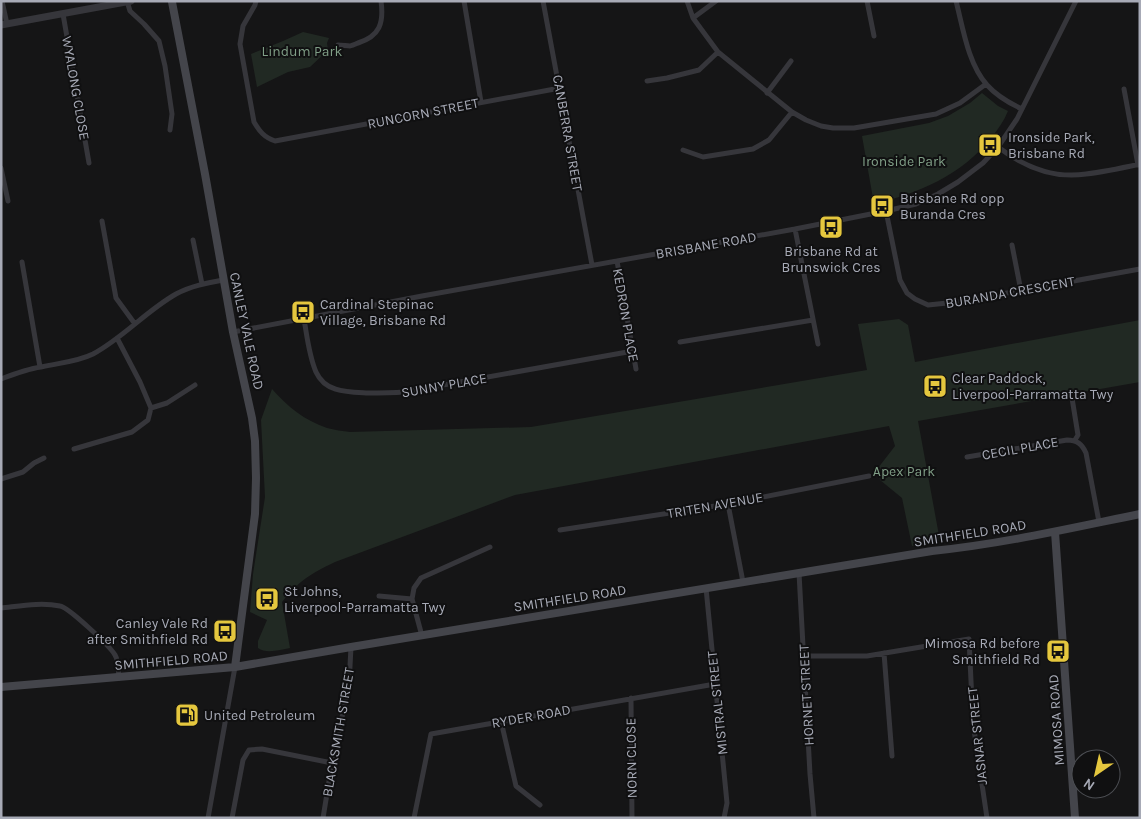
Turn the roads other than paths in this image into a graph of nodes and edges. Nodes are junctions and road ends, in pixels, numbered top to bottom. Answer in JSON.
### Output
{"nodes":[{"id":1,"x":2,"y":1,"type":"edge"},
{"id":2,"x":128,"y":1,"type":"edge"},
{"id":3,"x":256,"y":1,"type":"edge"},
{"id":4,"x":380,"y":1,"type":"edge"},
{"id":5,"x":464,"y":1,"type":"edge"},
{"id":6,"x":544,"y":1,"type":"edge"},
{"id":7,"x":687,"y":1,"type":"edge"},
{"id":8,"x":716,"y":1,"type":"edge"},
{"id":9,"x":867,"y":1,"type":"edge"},
{"id":10,"x":956,"y":1,"type":"edge"},
{"id":11,"x":1076,"y":1,"type":"edge"},
{"id":12,"x":171,"y":2,"type":"edge"},
{"id":13,"x":64,"y":14,"type":"junction"},
{"id":14,"x":693,"y":18,"type":"junction"},
{"id":15,"x":4,"y":24,"type":"edge"},
{"id":16,"x":874,"y":36,"type":"dead end"},
{"id":17,"x":338,"y":44,"type":"dead end"},
{"id":18,"x":718,"y":52,"type":"junction"},
{"id":19,"x":791,"y":61,"type":"dead end"},
{"id":20,"x":647,"y":81,"type":"dead end"},
{"id":21,"x":986,"y":84,"type":"junction"},
{"id":22,"x":560,"y":88,"type":"junction"},
{"id":23,"x":1124,"y":89,"type":"dead end"},
{"id":24,"x":767,"y":92,"type":"junction"},
{"id":25,"x":481,"y":102,"type":"junction"},
{"id":26,"x":1022,"y":109,"type":"junction"},
{"id":27,"x":792,"y":112,"type":"junction"},
{"id":28,"x":170,"y":130,"type":"dead end"},
{"id":29,"x":998,"y":147,"type":"junction"},
{"id":30,"x":682,"y":150,"type":"dead end"},
{"id":31,"x":89,"y":163,"type":"dead end"},
{"id":32,"x":1139,"y":165,"type":"edge"},
{"id":33,"x":1,"y":168,"type":"edge"},
{"id":34,"x":8,"y":201,"type":"dead end"},
{"id":35,"x":886,"y":211,"type":"junction"},
{"id":36,"x":102,"y":221,"type":"dead end"},
{"id":37,"x":796,"y":229,"type":"junction"},
{"id":38,"x":193,"y":240,"type":"dead end"},
{"id":39,"x":1012,"y":245,"type":"dead end"},
{"id":40,"x":617,"y":261,"type":"junction"},
{"id":41,"x":22,"y":262,"type":"dead end"},
{"id":42,"x":592,"y":266,"type":"junction"},
{"id":43,"x":1140,"y":269,"type":"edge"},
{"id":44,"x":223,"y":280,"type":"junction"},
{"id":45,"x":202,"y":284,"type":"junction"},
{"id":46,"x":1021,"y":290,"type":"junction"},
{"id":47,"x":304,"y":319,"type":"junction"},
{"id":48,"x":813,"y":320,"type":"junction"},
{"id":49,"x":135,"y":324,"type":"junction"},
{"id":50,"x":233,"y":332,"type":"junction"},
{"id":51,"x":117,"y":338,"type":"junction"},
{"id":52,"x":680,"y":342,"type":"dead end"},
{"id":53,"x":818,"y":344,"type":"dead end"},
{"id":54,"x":632,"y":351,"type":"junction"},
{"id":55,"x":40,"y":367,"type":"junction"},
{"id":56,"x":636,"y":369,"type":"dead end"},
{"id":57,"x":1,"y":379,"type":"edge"},
{"id":58,"x":196,"y":385,"type":"dead end"},
{"id":59,"x":1072,"y":398,"type":"dead end"},
{"id":60,"x":151,"y":408,"type":"junction"},
{"id":61,"x":1075,"y":440,"type":"junction"},
{"id":62,"x":74,"y":449,"type":"dead end"},
{"id":63,"x":967,"y":457,"type":"dead end"},
{"id":64,"x":44,"y":458,"type":"dead end"},
{"id":65,"x":869,"y":476,"type":"dead end"},
{"id":66,"x":1,"y":479,"type":"edge"},
{"id":67,"x":728,"y":504,"type":"junction"},
{"id":68,"x":1140,"y":514,"type":"edge"},
{"id":69,"x":1098,"y":522,"type":"junction"},
{"id":70,"x":560,"y":530,"type":"dead end"},
{"id":71,"x":1055,"y":532,"type":"junction"},
{"id":72,"x":490,"y":547,"type":"dead end"},
{"id":73,"x":800,"y":573,"type":"junction"},
{"id":74,"x":743,"y":582,"type":"junction"},
{"id":75,"x":706,"y":588,"type":"junction"},
{"id":76,"x":378,"y":596,"type":"dead end"},
{"id":77,"x":412,"y":599,"type":"junction"},
{"id":78,"x":1,"y":608,"type":"edge"},
{"id":79,"x":422,"y":636,"type":"junction"},
{"id":80,"x":351,"y":647,"type":"junction"},
{"id":81,"x":884,"y":653,"type":"junction"},
{"id":82,"x":804,"y":656,"type":"junction"},
{"id":83,"x":235,"y":667,"type":"junction"},
{"id":84,"x":119,"y":678,"type":"junction"},
{"id":85,"x":715,"y":684,"type":"junction"},
{"id":86,"x":1,"y":687,"type":"edge"},
{"id":87,"x":631,"y":698,"type":"junction"},
{"id":88,"x":501,"y":721,"type":"junction"},
{"id":89,"x":892,"y":756,"type":"dead end"},
{"id":90,"x":332,"y":764,"type":"junction"},
{"id":91,"x":540,"y":805,"type":"dead end"},
{"id":92,"x":208,"y":818,"type":"edge"},
{"id":93,"x":232,"y":818,"type":"edge"},
{"id":94,"x":323,"y":818,"type":"edge"},
{"id":95,"x":414,"y":818,"type":"edge"},
{"id":96,"x":632,"y":818,"type":"edge"},
{"id":97,"x":724,"y":818,"type":"edge"},
{"id":98,"x":814,"y":818,"type":"edge"},
{"id":99,"x":987,"y":818,"type":"edge"},
{"id":100,"x":1074,"y":818,"type":"edge"}],
"edges":[{"from":1,"to":15,"type":"street"},
{"from":2,"to":13,"type":"street"},
{"from":2,"to":28,"type":"street"},
{"from":3,"to":25,"type":"street","name":"RUNCORN STREET"},
{"from":4,"to":17,"type":"street"},
{"from":5,"to":25,"type":"street"},
{"from":6,"to":22,"type":"street","name":"CANBERRA STREET"},
{"from":7,"to":14,"type":"street"},
{"from":8,"to":14,"type":"street"},
{"from":9,"to":16,"type":"street"},
{"from":10,"to":21,"type":"street"},
{"from":11,"to":26,"type":"street","name":"BRISBANE ROAD"},
{"from":12,"to":44,"type":"main road","name":"CANLEY VALE ROAD"},
{"from":13,"to":15,"type":"street"},
{"from":13,"to":31,"type":"street","name":"WYALONG CLOSE"},
{"from":14,"to":18,"type":"street"},
{"from":18,"to":20,"type":"street"},
{"from":18,"to":24,"type":"street"},
{"from":19,"to":24,"type":"street"},
{"from":21,"to":26,"type":"street"},
{"from":21,"to":27,"type":"street"},
{"from":22,"to":25,"type":"street","name":"RUNCORN STREET"},
{"from":22,"to":42,"type":"street","name":"CANBERRA STREET"},
{"from":23,"to":32,"type":"street"},
{"from":24,"to":27,"type":"street"},
{"from":26,"to":29,"type":"street","name":"BRISBANE ROAD"},
{"from":27,"to":30,"type":"street"},
{"from":29,"to":32,"type":"street"},
{"from":29,"to":35,"type":"street","name":"BRISBANE ROAD"},
{"from":33,"to":34,"type":"street"},
{"from":35,"to":37,"type":"street","name":"BRISBANE ROAD"},
{"from":35,"to":46,"type":"street","name":"BURANDA CRESCENT"},
{"from":36,"to":49,"type":"street"},
{"from":37,"to":40,"type":"street","name":"BRISBANE ROAD"},
{"from":37,"to":48,"type":"street"},
{"from":38,"to":45,"type":"street"},
{"from":39,"to":46,"type":"street"},
{"from":40,"to":42,"type":"street","name":"BRISBANE ROAD"},
{"from":40,"to":54,"type":"street","name":"KEDRON PLACE"},
{"from":41,"to":55,"type":"street"},
{"from":42,"to":47,"type":"street","name":"BRISBANE ROAD"},
{"from":43,"to":46,"type":"street","name":"BURANDA CRESCENT"},
{"from":44,"to":45,"type":"street"},
{"from":44,"to":50,"type":"main road","name":"CANLEY VALE ROAD"},
{"from":45,"to":49,"type":"street"},
{"from":47,"to":50,"type":"street","name":"BRISBANE ROAD"},
{"from":47,"to":54,"type":"street","name":"SUNNY PLACE"},
{"from":48,"to":52,"type":"street"},
{"from":48,"to":53,"type":"street"},
{"from":49,"to":51,"type":"street"},
{"from":50,"to":83,"type":"main road","name":"CANLEY VALE ROAD"},
{"from":51,"to":55,"type":"street"},
{"from":51,"to":60,"type":"street"},
{"from":54,"to":56,"type":"street","name":"KEDRON PLACE"},
{"from":55,"to":57,"type":"street"},
{"from":58,"to":60,"type":"street"},
{"from":59,"to":61,"type":"street"},
{"from":60,"to":62,"type":"street"},
{"from":61,"to":63,"type":"street","name":"CECIL PLACE"},
{"from":61,"to":69,"type":"street","name":"CECIL PLACE"},
{"from":64,"to":66,"type":"street"},
{"from":65,"to":67,"type":"street","name":"TRITEN AVENUE"},
{"from":67,"to":70,"type":"street","name":"TRITEN AVENUE"},
{"from":67,"to":74,"type":"street"},
{"from":68,"to":69,"type":"main road","name":"SMITHFIELD ROAD"},
{"from":69,"to":71,"type":"main road","name":"SMITHFIELD ROAD"},
{"from":71,"to":73,"type":"main road","name":"SMITHFIELD ROAD"},
{"from":71,"to":100,"type":"main road","name":"MIMOSA ROAD"},
{"from":72,"to":77,"type":"street"},
{"from":73,"to":74,"type":"main road","name":"SMITHFIELD ROAD"},
{"from":73,"to":82,"type":"street","name":"HORNET STREET"},
{"from":74,"to":75,"type":"main road","name":"SMITHFIELD ROAD"},
{"from":75,"to":79,"type":"main road","name":"SMITHFIELD ROAD"},
{"from":75,"to":85,"type":"street","name":"MISTRAL STREET"},
{"from":76,"to":77,"type":"street"},
{"from":77,"to":79,"type":"street"},
{"from":78,"to":84,"type":"street"},
{"from":79,"to":80,"type":"main road","name":"SMITHFIELD ROAD"},
{"from":80,"to":83,"type":"main road","name":"SMITHFIELD ROAD"},
{"from":80,"to":90,"type":"street","name":"BLACKSMITH STREET"},
{"from":81,"to":82,"type":"street","name":"JASNAR STREET"},
{"from":81,"to":89,"type":"street"},
{"from":81,"to":99,"type":"street","name":"JASNAR STREET"},
{"from":82,"to":98,"type":"street","name":"HORNET STREET"},
{"from":83,"to":84,"type":"main road","name":"SMITHFIELD ROAD"},
{"from":83,"to":92,"type":"street"},
{"from":84,"to":86,"type":"main road","name":"SMITHFIELD ROAD"},
{"from":85,"to":87,"type":"street","name":"RYDER ROAD"},
{"from":85,"to":97,"type":"street","name":"MISTRAL STREET"},
{"from":87,"to":88,"type":"street","name":"RYDER ROAD"},
{"from":87,"to":96,"type":"street","name":"NORN CLOSE"},
{"from":88,"to":91,"type":"street"},
{"from":88,"to":95,"type":"street","name":"RYDER ROAD"},
{"from":90,"to":93,"type":"street"},
{"from":90,"to":94,"type":"street","name":"BLACKSMITH STREET"}]}
